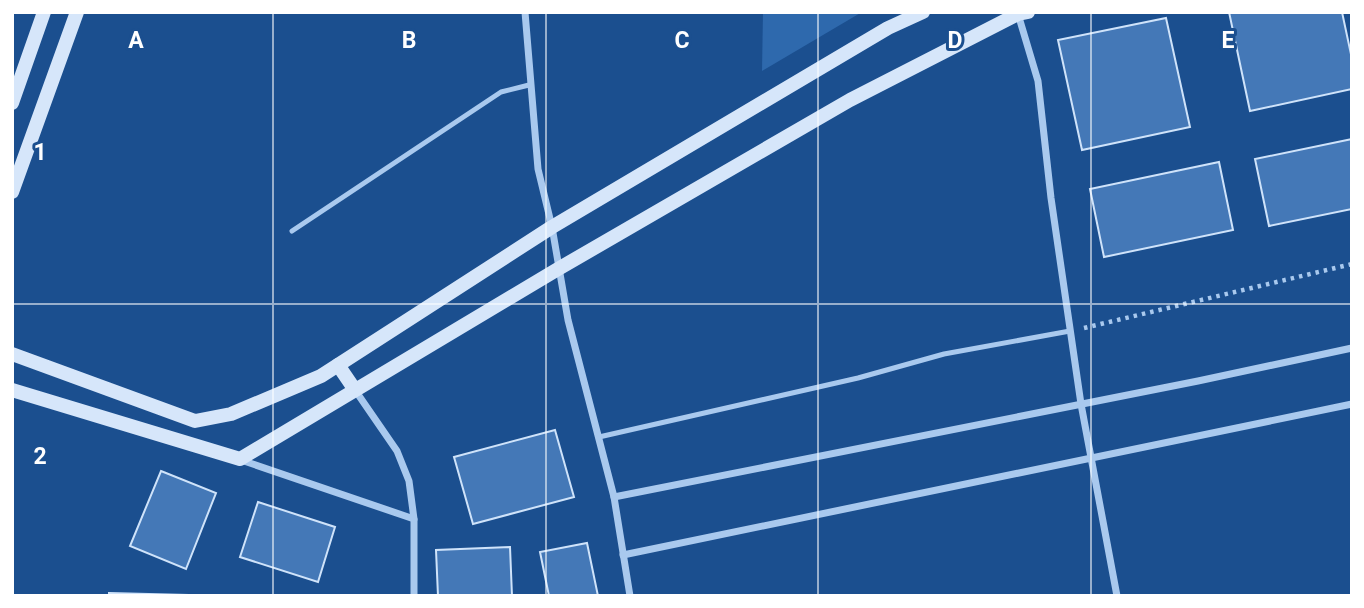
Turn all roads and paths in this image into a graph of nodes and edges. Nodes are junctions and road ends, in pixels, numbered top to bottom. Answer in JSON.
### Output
{"nodes":[{"id":1,"x":44,"y":12,"type":"edge"},
{"id":2,"x":77,"y":12,"type":"edge"},
{"id":3,"x":525,"y":12,"type":"edge"},
{"id":4,"x":923,"y":12,"type":"edge"},
{"id":5,"x":1021,"y":13,"type":"edge"},
{"id":6,"x":18,"y":66,"type":"edge"},
{"id":7,"x":529,"y":85,"type":"junction"},
{"id":8,"x":12,"y":103,"type":"edge"},
{"id":9,"x":12,"y":192,"type":"edge"},
{"id":10,"x":552,"y":227,"type":"junction"},
{"id":11,"x":292,"y":231,"type":"dead end"},
{"id":12,"x":1352,"y":264,"type":"edge"},
{"id":13,"x":558,"y":269,"type":"junction"},
{"id":14,"x":1070,"y":331,"type":"junction"},
{"id":15,"x":1352,"y":348,"type":"edge"},
{"id":16,"x":12,"y":354,"type":"edge"},
{"id":17,"x":338,"y":365,"type":"junction"},
{"id":18,"x":12,"y":390,"type":"edge"},
{"id":19,"x":355,"y":390,"type":"junction"},
{"id":20,"x":1081,"y":404,"type":"junction"},
{"id":21,"x":1352,"y":404,"type":"edge"},
{"id":22,"x":599,"y":437,"type":"junction"},
{"id":23,"x":1091,"y":458,"type":"junction"},
{"id":24,"x":240,"y":459,"type":"junction"},
{"id":25,"x":614,"y":497,"type":"junction"},
{"id":26,"x":414,"y":519,"type":"junction"},
{"id":27,"x":622,"y":555,"type":"junction"},
{"id":28,"x":414,"y":596,"type":"edge"},
{"id":29,"x":630,"y":596,"type":"edge"},
{"id":30,"x":1117,"y":596,"type":"edge"}],
"edges":[{"from":1,"to":6,"type":"street"},
{"from":2,"to":9,"type":"street"},
{"from":3,"to":7,"type":"street"},
{"from":4,"to":10,"type":"street"},
{"from":5,"to":13,"type":"street"},
{"from":5,"to":14,"type":"street"},
{"from":6,"to":8,"type":"street"},
{"from":7,"to":10,"type":"street"},
{"from":7,"to":11,"type":"lane"},
{"from":10,"to":13,"type":"street"},
{"from":10,"to":17,"type":"street"},
{"from":12,"to":14,"type":"path"},
{"from":13,"to":19,"type":"street"},
{"from":13,"to":22,"type":"street"},
{"from":14,"to":20,"type":"street"},
{"from":14,"to":22,"type":"lane"},
{"from":15,"to":20,"type":"street"},
{"from":16,"to":17,"type":"street"},
{"from":17,"to":19,"type":"street"},
{"from":18,"to":24,"type":"street"},
{"from":19,"to":24,"type":"street"},
{"from":19,"to":26,"type":"street"},
{"from":20,"to":23,"type":"street"},
{"from":20,"to":25,"type":"street"},
{"from":21,"to":23,"type":"street"},
{"from":22,"to":25,"type":"street"},
{"from":23,"to":27,"type":"street"},
{"from":23,"to":30,"type":"street"},
{"from":24,"to":26,"type":"street"},
{"from":25,"to":27,"type":"street"},
{"from":26,"to":28,"type":"street"},
{"from":27,"to":29,"type":"street"}]}
